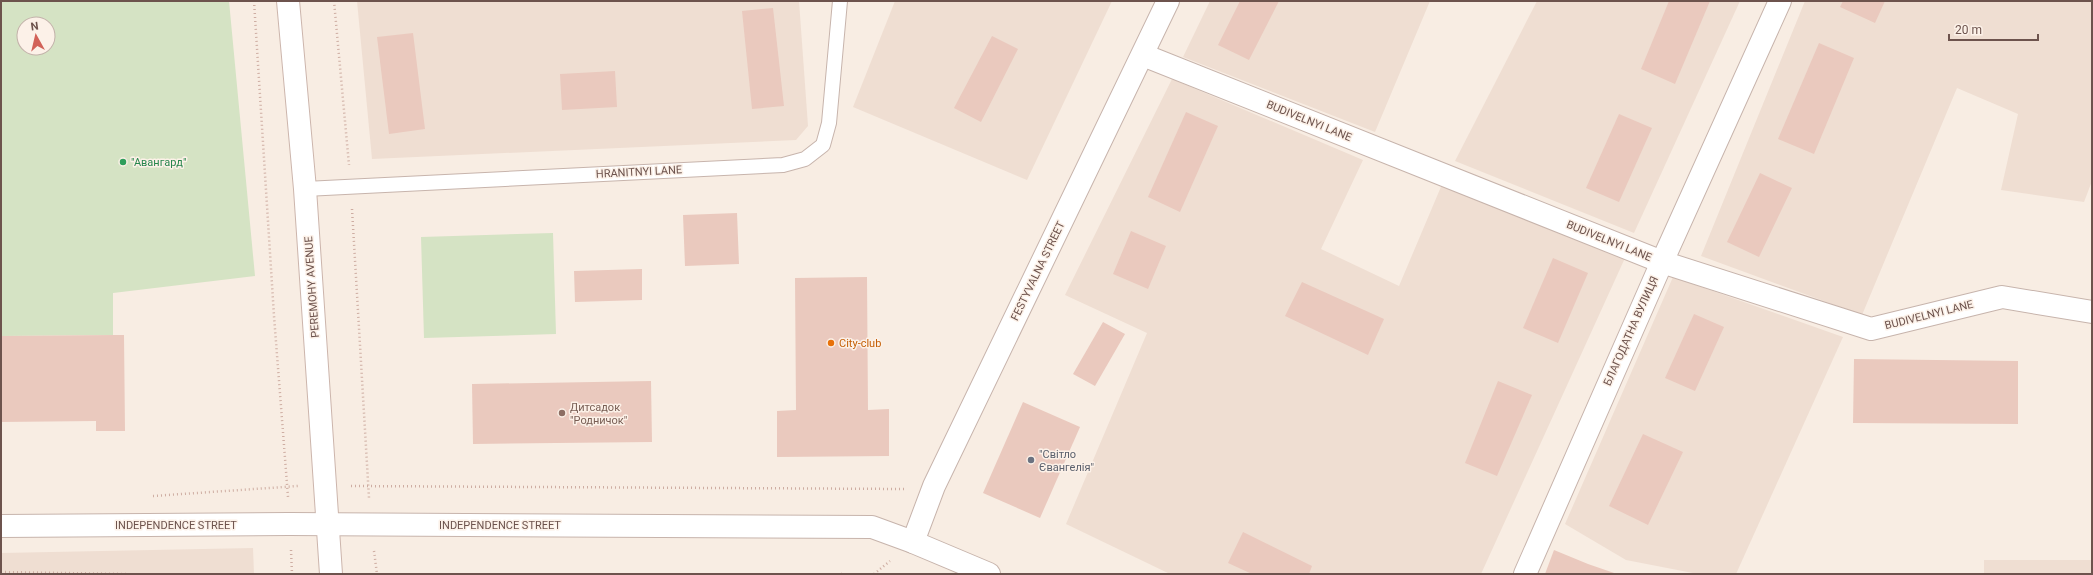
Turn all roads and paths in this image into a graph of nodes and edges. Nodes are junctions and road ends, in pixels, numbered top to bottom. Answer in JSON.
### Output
{"nodes":[{"id":1,"x":254,"y":1,"type":"edge"},
{"id":2,"x":288,"y":1,"type":"edge"},
{"id":3,"x":334,"y":1,"type":"edge"},
{"id":4,"x":840,"y":1,"type":"edge"},
{"id":5,"x":1168,"y":1,"type":"edge"},
{"id":6,"x":1780,"y":1,"type":"edge"},
{"id":7,"x":1143,"y":55,"type":"junction"},
{"id":8,"x":351,"y":186,"type":"junction"},
{"id":9,"x":305,"y":189,"type":"junction"},
{"id":10,"x":1662,"y":262,"type":"junction"},
{"id":11,"x":2092,"y":312,"type":"edge"},
{"id":12,"x":288,"y":486,"type":"junction"},
{"id":13,"x":326,"y":486,"type":"junction"},
{"id":14,"x":369,"y":486,"type":"junction"},
{"id":15,"x":934,"y":486,"type":"junction"},
{"id":16,"x":150,"y":497,"type":"dead end"},
{"id":17,"x":289,"y":524,"type":"junction"},
{"id":18,"x":370,"y":525,"type":"junction"},
{"id":19,"x":1,"y":526,"type":"edge"},
{"id":20,"x":329,"y":526,"type":"junction"},
{"id":21,"x":913,"y":542,"type":"junction"},
{"id":22,"x":1,"y":572,"type":"edge"},
{"id":23,"x":128,"y":574,"type":"edge"},
{"id":24,"x":292,"y":574,"type":"edge"},
{"id":25,"x":331,"y":574,"type":"edge"},
{"id":26,"x":377,"y":574,"type":"edge"},
{"id":27,"x":989,"y":574,"type":"edge"},
{"id":28,"x":1525,"y":574,"type":"edge"}],
"edges":[{"from":1,"to":12,"type":"path"},
{"from":2,"to":9,"type":"street","name":"PEREMOHY AVENUE"},
{"from":3,"to":8,"type":"path"},
{"from":4,"to":8,"type":"lane","name":"HRANITNYI LANE"},
{"from":5,"to":7,"type":"street","name":"FESTYVALNA STREET"},
{"from":6,"to":10,"type":"street","name":"БЛАГОДАТНА ВУЛИЦЯ"},
{"from":7,"to":10,"type":"street","name":"BUDIVELNYI LANE"},
{"from":7,"to":15,"type":"street","name":"FESTYVALNA STREET"},
{"from":8,"to":9,"type":"lane","name":"HRANITNYI LANE"},
{"from":8,"to":14,"type":"path"},
{"from":9,"to":13,"type":"street","name":"PEREMOHY AVENUE"},
{"from":10,"to":11,"type":"street","name":"BUDIVELNYI LANE"},
{"from":10,"to":28,"type":"street","name":"БЛАГОДАТНА ВУЛИЦЯ"},
{"from":12,"to":13,"type":"path"},
{"from":12,"to":16,"type":"path"},
{"from":12,"to":17,"type":"path"},
{"from":13,"to":14,"type":"path"},
{"from":13,"to":20,"type":"street","name":"PEREMOHY AVENUE"},
{"from":14,"to":15,"type":"path"},
{"from":14,"to":18,"type":"path"},
{"from":15,"to":21,"type":"street","name":"FESTYVALNA STREET"},
{"from":17,"to":19,"type":"street","name":"INDEPENDENCE STREET"},
{"from":17,"to":20,"type":"street","name":"INDEPENDENCE STREET"},
{"from":17,"to":24,"type":"path"},
{"from":18,"to":20,"type":"street","name":"INDEPENDENCE STREET"},
{"from":18,"to":21,"type":"street","name":"INDEPENDENCE STREET"},
{"from":18,"to":26,"type":"path"},
{"from":20,"to":25,"type":"street","name":"PEREMOHY AVENUE"},
{"from":21,"to":27,"type":"street","name":"INDEPENDENCE STREET"},
{"from":22,"to":23,"type":"path"}]}
